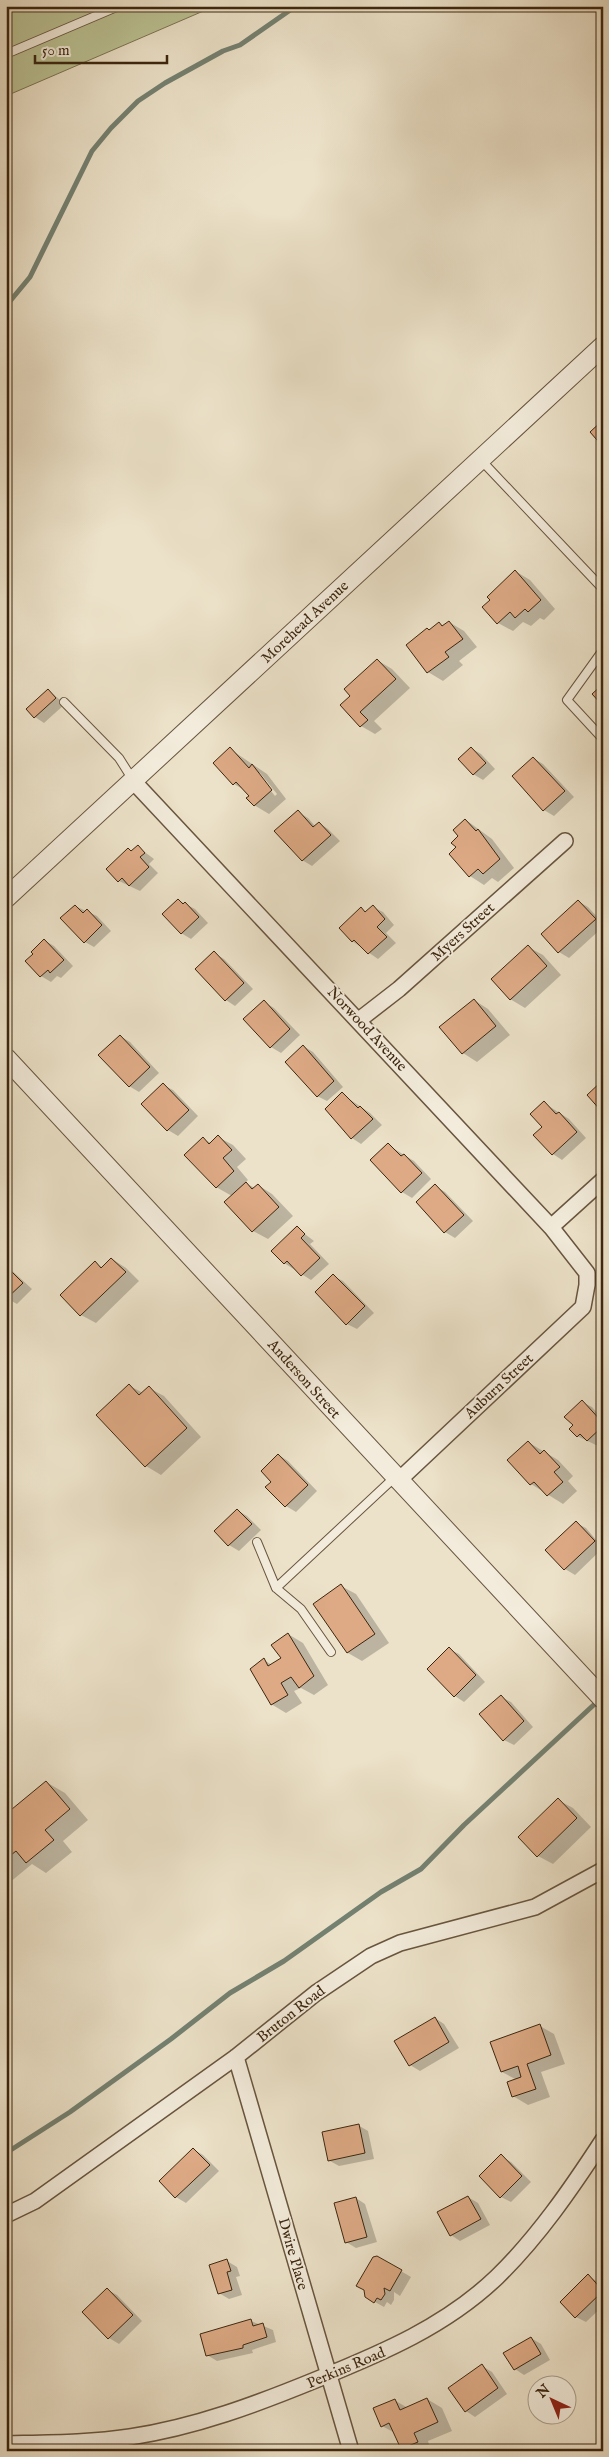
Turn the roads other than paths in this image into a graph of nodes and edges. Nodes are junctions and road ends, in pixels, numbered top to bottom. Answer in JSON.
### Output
{"nodes":[{"id":1,"x":118,"y":6,"type":"edge"},
{"id":2,"x":6,"y":54,"type":"edge"},
{"id":3,"x":603,"y":346,"type":"edge"},
{"id":4,"x":480,"y":459,"type":"junction"},
{"id":5,"x":603,"y":589,"type":"edge"},
{"id":6,"x":603,"y":650,"type":"edge"},
{"id":7,"x":64,"y":702,"type":"dead end"},
{"id":8,"x":603,"y":739,"type":"edge"},
{"id":9,"x":134,"y":782,"type":"junction"},
{"id":10,"x":565,"y":841,"type":"dead end"},
{"id":11,"x":6,"y":898,"type":"edge"},
{"id":12,"x":359,"y":1020,"type":"junction"},
{"id":13,"x":6,"y":1058,"type":"edge"},
{"id":14,"x":603,"y":1180,"type":"edge"},
{"id":15,"x":551,"y":1227,"type":"junction"},
{"id":16,"x":587,"y":1285,"type":"joint"},
{"id":17,"x":397,"y":1479,"type":"junction"},
{"id":18,"x":257,"y":1542,"type":"dead end"},
{"id":19,"x":276,"y":1588,"type":"junction"},
{"id":20,"x":331,"y":1652,"type":"dead end"},
{"id":21,"x":603,"y":1699,"type":"edge"},
{"id":22,"x":603,"y":1870,"type":"edge"},
{"id":23,"x":236,"y":2057,"type":"junction"},
{"id":24,"x":603,"y":2140,"type":"edge"},
{"id":25,"x":6,"y":2215,"type":"edge"},
{"id":26,"x":329,"y":2375,"type":"junction"},
{"id":27,"x":6,"y":2444,"type":"edge"},
{"id":28,"x":351,"y":2451,"type":"edge"}],
"edges":[{"from":1,"to":2,"type":"lane"},
{"from":3,"to":4,"type":"street","name":"Morehead Avenue"},
{"from":4,"to":5,"type":"lane"},
{"from":4,"to":9,"type":"street","name":"Morehead Avenue"},
{"from":6,"to":8,"type":"lane"},
{"from":7,"to":9,"type":"lane"},
{"from":9,"to":11,"type":"street","name":"Morehead Avenue"},
{"from":9,"to":12,"type":"street","name":"Norwood Avenue"},
{"from":10,"to":12,"type":"street","name":"Myers Street"},
{"from":12,"to":15,"type":"street","name":"Norwood Avenue"},
{"from":13,"to":17,"type":"street","name":"Anderson Street"},
{"from":14,"to":15,"type":"street"},
{"from":15,"to":16,"type":"street","name":"Norwood Avenue"},
{"from":16,"to":17,"type":"street","name":"Auburn Street"},
{"from":17,"to":19,"type":"lane"},
{"from":17,"to":21,"type":"street","name":"Anderson Street"},
{"from":18,"to":19,"type":"lane"},
{"from":19,"to":20,"type":"lane"},
{"from":22,"to":23,"type":"street","name":"Bruton Road"},
{"from":23,"to":25,"type":"street","name":"Bruton Road"},
{"from":23,"to":26,"type":"street","name":"Dwire Place"},
{"from":24,"to":26,"type":"street","name":"Perkins Road"},
{"from":26,"to":27,"type":"street","name":"Perkins Road"},
{"from":26,"to":28,"type":"street","name":"Dwire Place"}]}
